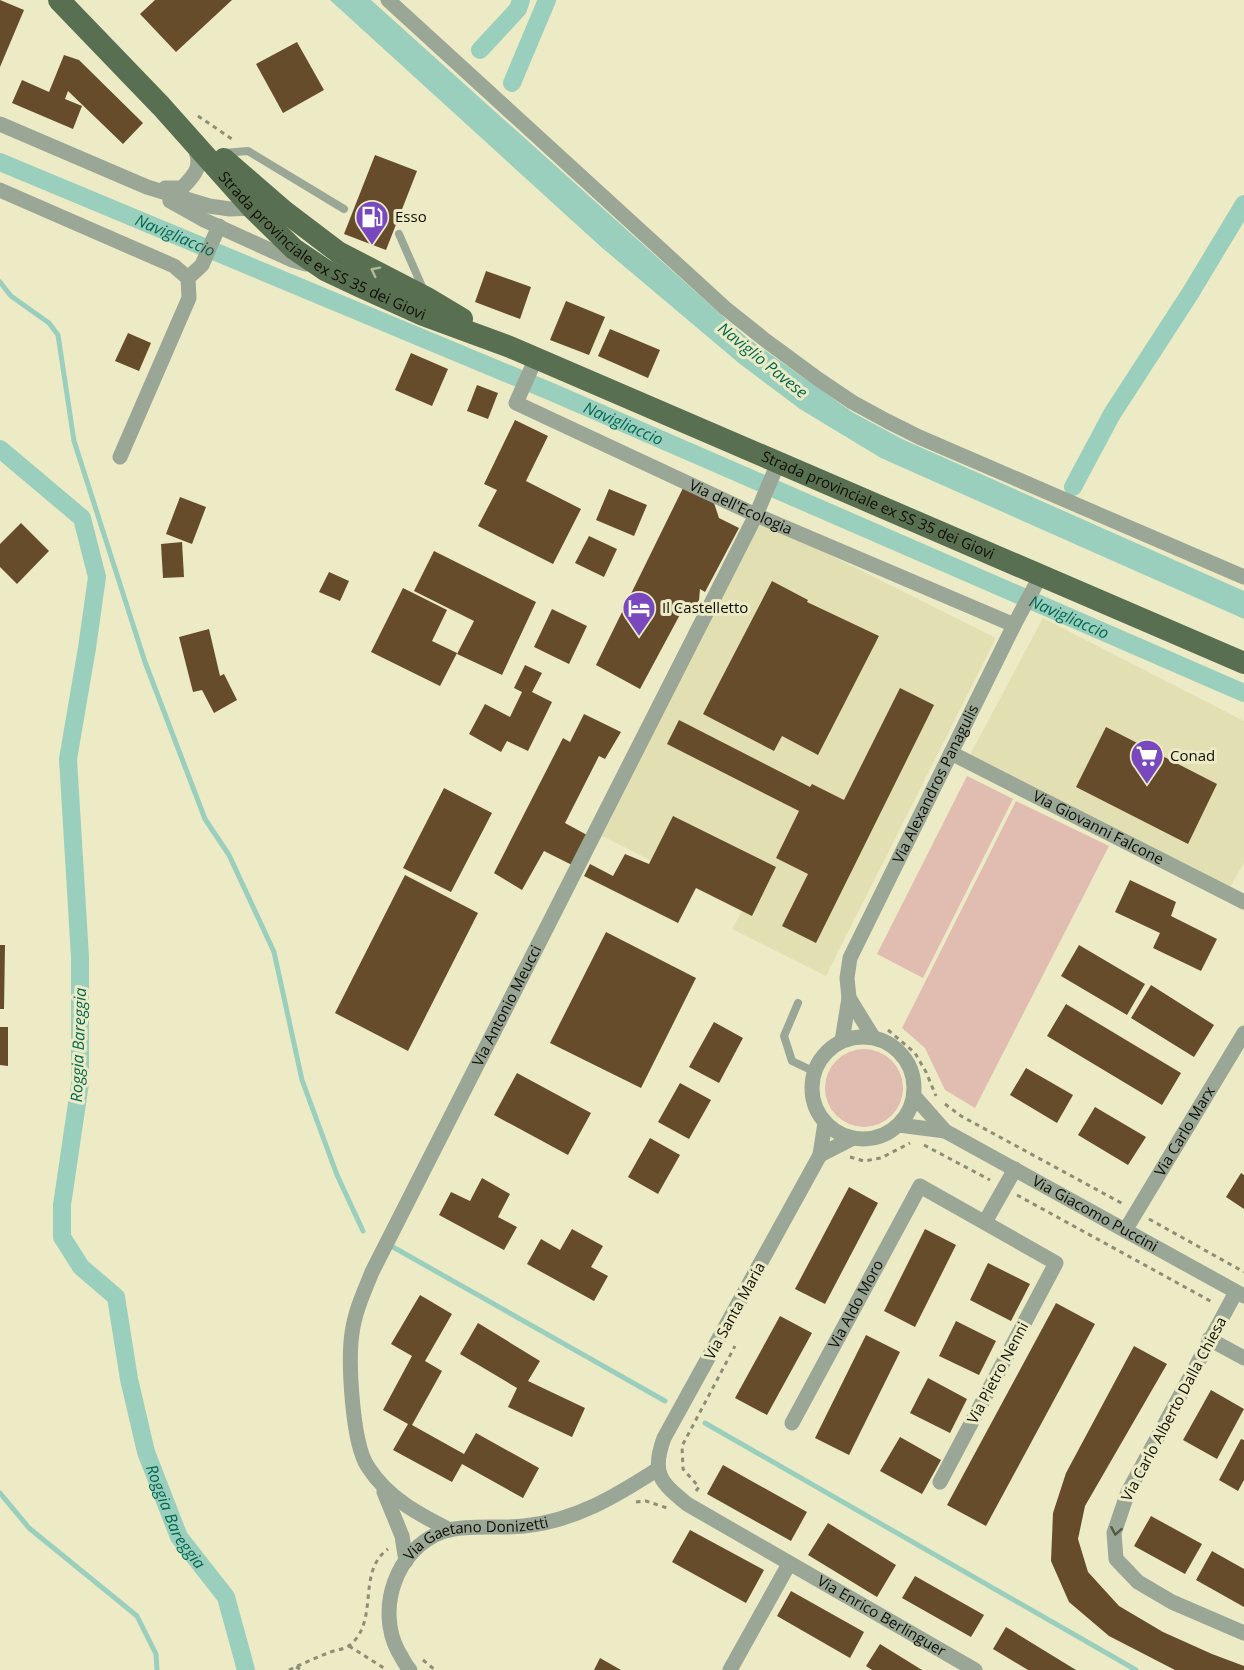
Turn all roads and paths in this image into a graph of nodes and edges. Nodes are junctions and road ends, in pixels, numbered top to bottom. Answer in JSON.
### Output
{"nodes":[{"id":1,"x":58,"y":0,"type":"edge"},
{"id":2,"x":388,"y":0,"type":"edge"},
{"id":3,"x":161,"y":106,"type":"junction"},
{"id":4,"x":0,"y":124,"type":"edge"},
{"id":5,"x":193,"y":144,"type":"junction"},
{"id":6,"x":216,"y":153,"type":"junction"},
{"id":7,"x":147,"y":187,"type":"junction"},
{"id":8,"x":0,"y":190,"type":"edge"},
{"id":9,"x":252,"y":208,"type":"junction"},
{"id":10,"x":344,"y":209,"type":"dead end"},
{"id":11,"x":284,"y":211,"type":"junction"},
{"id":12,"x":217,"y":231,"type":"junction"},
{"id":13,"x":399,"y":234,"type":"dead end"},
{"id":14,"x":325,"y":270,"type":"junction"},
{"id":15,"x":188,"y":278,"type":"junction"},
{"id":16,"x":427,"y":298,"type":"junction"},
{"id":17,"x":510,"y":347,"type":"junction"},
{"id":18,"x":533,"y":365,"type":"junction"},
{"id":19,"x":120,"y":457,"type":"dead end"},
{"id":20,"x":775,"y":470,"type":"junction"},
{"id":21,"x":759,"y":508,"type":"junction"},
{"id":22,"x":1041,"y":575,"type":"junction"},
{"id":23,"x":1244,"y":577,"type":"edge"},
{"id":24,"x":1014,"y":625,"type":"junction"},
{"id":25,"x":1244,"y":663,"type":"edge"},
{"id":26,"x":951,"y":753,"type":"junction"},
{"id":27,"x":1244,"y":902,"type":"edge"},
{"id":28,"x":849,"y":998,"type":"junction"},
{"id":29,"x":798,"y":1003,"type":"dead end"},
{"id":30,"x":879,"y":1032,"type":"junction"},
{"id":31,"x":1244,"y":1033,"type":"edge"},
{"id":32,"x":842,"y":1041,"type":"junction"},
{"id":33,"x":815,"y":1072,"type":"junction"},
{"id":34,"x":914,"y":1096,"type":"junction"},
{"id":35,"x":825,"y":1123,"type":"junction"},
{"id":36,"x":899,"y":1125,"type":"junction"},
{"id":37,"x":945,"y":1131,"type":"junction"},
{"id":38,"x":853,"y":1138,"type":"junction"},
{"id":39,"x":935,"y":1150,"type":"dead end"},
{"id":40,"x":820,"y":1155,"type":"junction"},
{"id":41,"x":1016,"y":1169,"type":"junction"},
{"id":42,"x":1005,"y":1188,"type":"junction"},
{"id":43,"x":1136,"y":1212,"type":"junction"},
{"id":44,"x":985,"y":1222,"type":"junction"},
{"id":45,"x":1126,"y":1229,"type":"junction"},
{"id":46,"x":1244,"y":1272,"type":"edge"},
{"id":47,"x":1240,"y":1294,"type":"edge"},
{"id":48,"x":1226,"y":1309,"type":"junction"},
{"id":49,"x":1209,"y":1340,"type":"junction"},
{"id":50,"x":1244,"y":1358,"type":"edge"},
{"id":51,"x":792,"y":1423,"type":"dead end"},
{"id":52,"x":658,"y":1469,"type":"junction"},
{"id":53,"x":940,"y":1482,"type":"dead end"},
{"id":54,"x":380,"y":1484,"type":"junction"},
{"id":55,"x":450,"y":1530,"type":"junction"},
{"id":56,"x":406,"y":1562,"type":"junction"},
{"id":57,"x":789,"y":1564,"type":"junction"},
{"id":58,"x":1244,"y":1633,"type":"edge"},
{"id":59,"x":296,"y":1667,"type":"junction"},
{"id":60,"x":289,"y":1670,"type":"edge"},
{"id":61,"x":302,"y":1670,"type":"edge"},
{"id":62,"x":387,"y":1670,"type":"edge"},
{"id":63,"x":410,"y":1670,"type":"edge"},
{"id":64,"x":730,"y":1670,"type":"edge"},
{"id":65,"x":975,"y":1670,"type":"edge"}],
"edges":[{"from":1,"to":3,"type":"main road","name":"Strada provinciale ex SS 35 dei Giovi"},
{"from":2,"to":23,"type":"street"},
{"from":3,"to":5,"type":"main road","name":"Strada provinciale ex SS 35 dei Giovi"},
{"from":3,"to":6,"type":"main road","name":"Strada provinciale ex SS 35 dei Giovi"},
{"from":4,"to":7,"type":"street"},
{"from":5,"to":7,"type":"street"},
{"from":5,"to":9,"type":"main road","name":"Strada provinciale ex SS 35 dei Giovi"},
{"from":6,"to":10,"type":"lane"},
{"from":6,"to":11,"type":"main road","name":"Strada provinciale ex SS 35 dei Giovi"},
{"from":7,"to":9,"type":"street"},
{"from":7,"to":12,"type":"street"},
{"from":8,"to":15,"type":"street"},
{"from":9,"to":11,"type":"street"},
{"from":9,"to":14,"type":"main road","name":"Strada provinciale ex SS 35 dei Giovi"},
{"from":16,"to":11,"type":"main road","name":"Strada provinciale ex SS 35 dei Giovi","one_way":true},
{"from":12,"to":14,"type":"street"},
{"from":12,"to":15,"type":"street"},
{"from":13,"to":16,"type":"lane"},
{"from":14,"to":17,"type":"main road","name":"Strada provinciale ex SS 35 dei Giovi"},
{"from":15,"to":19,"type":"street"},
{"from":16,"to":17,"type":"main road","name":"Strada provinciale ex SS 35 dei Giovi"},
{"from":17,"to":18,"type":"main road","name":"Strada provinciale ex SS 35 dei Giovi"},
{"from":18,"to":20,"type":"main road","name":"Strada provinciale ex SS 35 dei Giovi"},
{"from":18,"to":21,"type":"street","name":"Via dell'Ecologia"},
{"from":20,"to":21,"type":"street","name":"Via Antonio Meucci"},
{"from":20,"to":22,"type":"main road","name":"Strada provinciale ex SS 35 dei Giovi"},
{"from":21,"to":24,"type":"street","name":"Via dell'Ecologia"},
{"from":21,"to":54,"type":"street","name":"Via Antonio Meucci"},
{"from":22,"to":24,"type":"street","name":"Via Alexandros Panagulis"},
{"from":22,"to":25,"type":"main road","name":"Strada provinciale ex SS 35 dei Giovi"},
{"from":24,"to":26,"type":"street","name":"Via Alexandros Panagulis"},
{"from":26,"to":27,"type":"street","name":"Via Giovanni Falcone"},
{"from":26,"to":28,"type":"street","name":"Via Alexandros Panagulis"},
{"from":28,"to":30,"type":"street"},
{"from":28,"to":32,"type":"street","name":"Via Alexandros Panagulis"},
{"from":29,"to":33,"type":"lane"},
{"from":30,"to":32,"type":"street"},
{"from":30,"to":34,"type":"street"},
{"from":30,"to":43,"type":"path"},
{"from":31,"to":43,"type":"street","name":"Via Carlo Marx"},
{"from":32,"to":33,"type":"street"},
{"from":33,"to":35,"type":"street"},
{"from":34,"to":36,"type":"street"},
{"from":34,"to":37,"type":"street","name":"Via Giacomo Puccini"},
{"from":35,"to":38,"type":"street"},
{"from":35,"to":40,"type":"street","name":"Via Santa Maria"},
{"from":36,"to":37,"type":"street","name":"Via Giacomo Puccini"},
{"from":36,"to":38,"type":"street"},
{"from":37,"to":41,"type":"street","name":"Via Giacomo Puccini"},
{"from":38,"to":40,"type":"street"},
{"from":39,"to":42,"type":"path"},
{"from":40,"to":52,"type":"street","name":"Via Santa Maria"},
{"from":41,"to":42,"type":"street"},
{"from":41,"to":45,"type":"street","name":"Via Giacomo Puccini"},
{"from":42,"to":44,"type":"street"},
{"from":42,"to":48,"type":"path"},
{"from":43,"to":45,"type":"street","name":"Via Carlo Marx"},
{"from":43,"to":46,"type":"path"},
{"from":44,"to":51,"type":"street","name":"Via Aldo Moro"},
{"from":44,"to":53,"type":"street","name":"Via Pietro Nenni"},
{"from":45,"to":47,"type":"street","name":"Via Giacomo Puccini"},
{"from":47,"to":48,"type":"street","name":"Via Carlo Alberto Dalla Chiesa"},
{"from":48,"to":49,"type":"street","name":"Via Carlo Alberto Dalla Chiesa"},
{"from":49,"to":50,"type":"street"},
{"from":49,"to":58,"type":"street","name":"Via Carlo Alberto Dalla Chiesa","one_way":true},
{"from":52,"to":55,"type":"street","name":"Via Gaetano Donizetti"},
{"from":52,"to":57,"type":"street","name":"Via Enrico Berlinguer"},
{"from":54,"to":55,"type":"street","name":"Via Antonio Meucci"},
{"from":54,"to":56,"type":"street"},
{"from":55,"to":56,"type":"street","name":"Via Gaetano Donizetti"},
{"from":56,"to":63,"type":"street","name":"Via Gaetano Donizetti"},
{"from":57,"to":64,"type":"street"},
{"from":57,"to":65,"type":"street","name":"Via Enrico Berlinguer"},
{"from":59,"to":60,"type":"path"},
{"from":59,"to":61,"type":"path"},
{"from":59,"to":62,"type":"path"}]}
